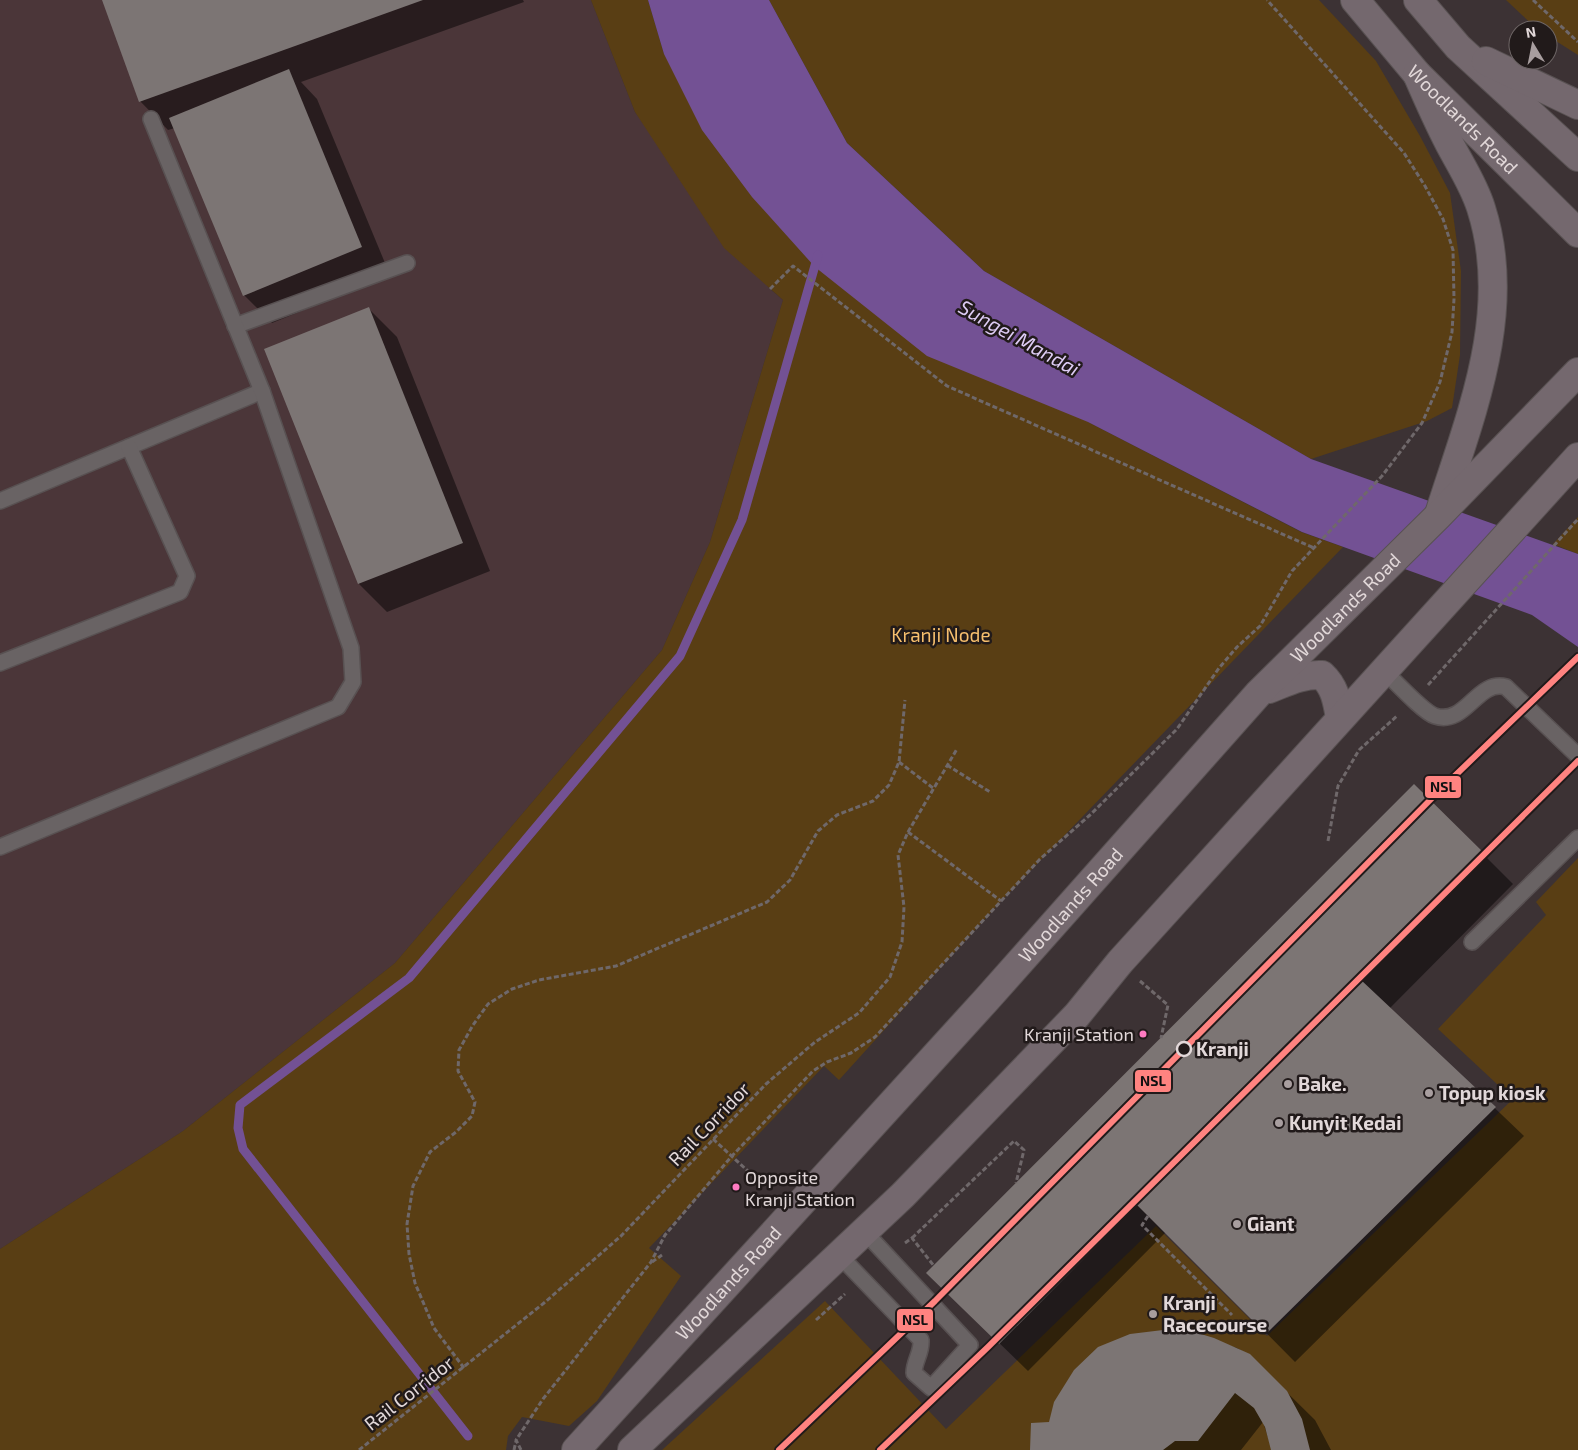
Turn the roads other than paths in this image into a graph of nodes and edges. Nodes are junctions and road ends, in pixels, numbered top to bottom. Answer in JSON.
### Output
{"nodes":[{"id":1,"x":1355,"y":0,"type":"edge"},
{"id":2,"x":1418,"y":0,"type":"edge"},
{"id":3,"x":1458,"y":47,"type":"junction"},
{"id":4,"x":1416,"y":74,"type":"junction"},
{"id":5,"x":1578,"y":105,"type":"edge"},
{"id":6,"x":151,"y":119,"type":"dead end"},
{"id":7,"x":1578,"y":157,"type":"edge"},
{"id":8,"x":1578,"y":234,"type":"edge"},
{"id":9,"x":407,"y":263,"type":"dead end"},
{"id":10,"x":236,"y":326,"type":"junction"},
{"id":11,"x":1578,"y":372,"type":"edge"},
{"id":12,"x":262,"y":391,"type":"junction"},
{"id":13,"x":129,"y":447,"type":"junction"},
{"id":14,"x":1578,"y":457,"type":"edge"},
{"id":15,"x":0,"y":501,"type":"edge"},
{"id":16,"x":1438,"y":516,"type":"junction"},
{"id":17,"x":0,"y":663,"type":"edge"},
{"id":18,"x":1383,"y":670,"type":"junction"},
{"id":19,"x":1258,"y":694,"type":"junction"},
{"id":20,"x":1340,"y":718,"type":"junction"},
{"id":21,"x":1578,"y":756,"type":"edge"},
{"id":22,"x":1578,"y":838,"type":"edge"},
{"id":23,"x":0,"y":847,"type":"edge"},
{"id":24,"x":1472,"y":942,"type":"dead end"},
{"id":25,"x":864,"y":1232,"type":"junction"},
{"id":26,"x":839,"y":1255,"type":"junction"},
{"id":27,"x":576,"y":1450,"type":"edge"},
{"id":28,"x":632,"y":1450,"type":"edge"}],
"edges":[{"from":1,"to":4,"type":"main road","name":"Woodlands Road"},
{"from":2,"to":3,"type":"main road"},
{"from":3,"to":5,"type":"main road"},
{"from":3,"to":7,"type":"main road"},
{"from":4,"to":8,"type":"main road","name":"Woodlands Road"},
{"from":4,"to":16,"type":"main road"},
{"from":6,"to":10,"type":"lane"},
{"from":9,"to":10,"type":"lane"},
{"from":10,"to":12,"type":"lane"},
{"from":11,"to":16,"type":"main road","name":"Woodlands Road"},
{"from":12,"to":13,"type":"lane"},
{"from":12,"to":23,"type":"lane"},
{"from":13,"to":15,"type":"lane"},
{"from":13,"to":17,"type":"lane"},
{"from":14,"to":18,"type":"main road"},
{"from":16,"to":19,"type":"main road","name":"Woodlands Road"},
{"from":18,"to":20,"type":"main road"},
{"from":18,"to":21,"type":"lane"},
{"from":19,"to":20,"type":"main road"},
{"from":19,"to":27,"type":"main road","name":"Woodlands Road"},
{"from":20,"to":25,"type":"main road"},
{"from":22,"to":24,"type":"lane"},
{"from":25,"to":26,"type":"main road"},
{"from":25,"to":26,"type":"lane"},
{"from":26,"to":28,"type":"main road"}]}
